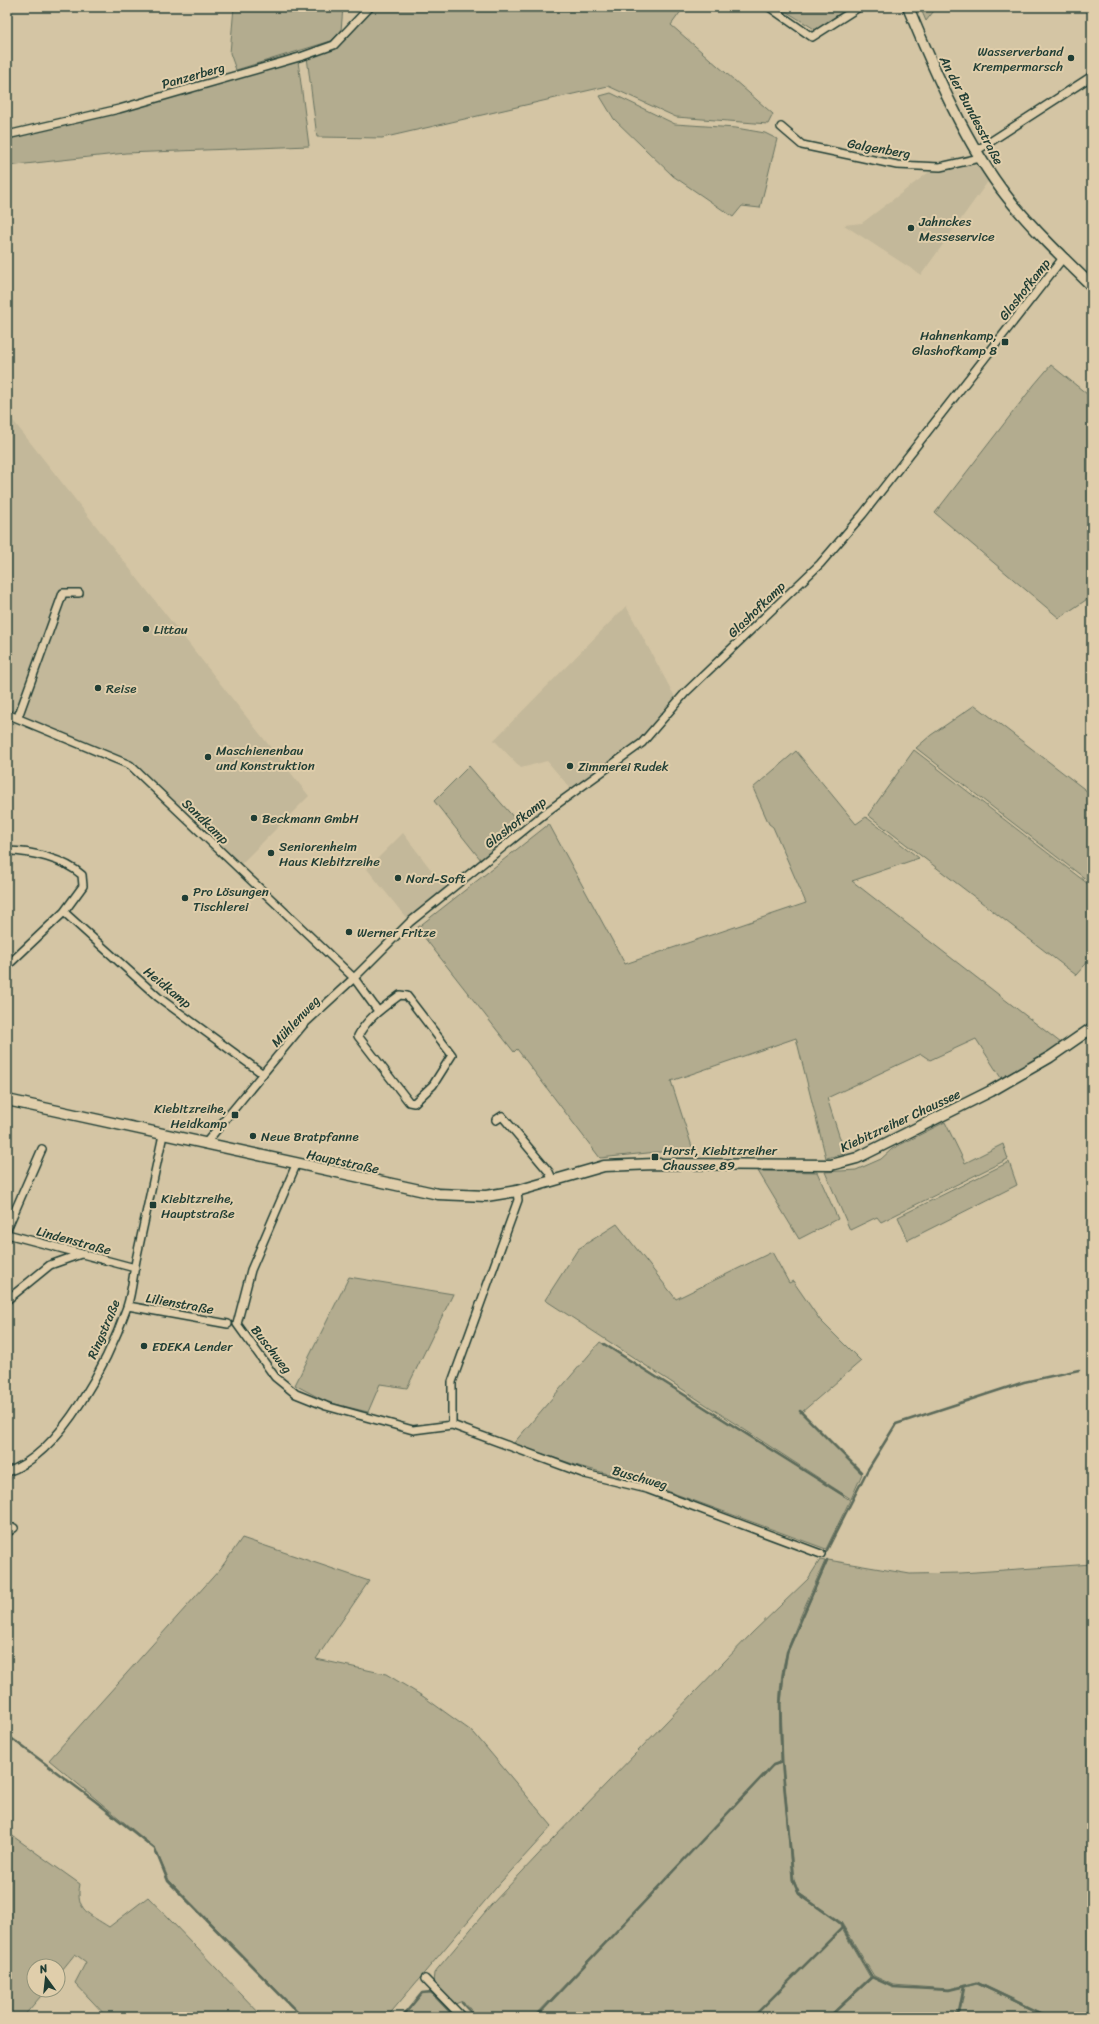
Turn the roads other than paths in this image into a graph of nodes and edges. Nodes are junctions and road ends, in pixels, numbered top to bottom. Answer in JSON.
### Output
{"nodes":[{"id":1,"x":370,"y":7,"type":"edge"},
{"id":2,"x":769,"y":7,"type":"edge"},
{"id":3,"x":859,"y":7,"type":"edge"},
{"id":4,"x":908,"y":7,"type":"edge"},
{"id":5,"x":1092,"y":76,"type":"edge"},
{"id":6,"x":781,"y":128,"type":"dead end"},
{"id":7,"x":7,"y":134,"type":"edge"},
{"id":8,"x":978,"y":154,"type":"junction"},
{"id":9,"x":1063,"y":258,"type":"junction"},
{"id":10,"x":1092,"y":286,"type":"edge"},
{"id":11,"x":79,"y":593,"type":"dead end"},
{"id":12,"x":7,"y":714,"type":"edge"},
{"id":13,"x":18,"y":717,"type":"junction"},
{"id":14,"x":7,"y":851,"type":"edge"},
{"id":15,"x":64,"y":912,"type":"junction"},
{"id":16,"x":410,"y":922,"type":"joint"},
{"id":17,"x":7,"y":966,"type":"edge"},
{"id":18,"x":354,"y":978,"type":"junction"},
{"id":19,"x":378,"y":1011,"type":"junction"},
{"id":20,"x":1092,"y":1028,"type":"edge"},
{"id":21,"x":263,"y":1074,"type":"junction"},
{"id":22,"x":7,"y":1100,"type":"edge"},
{"id":23,"x":496,"y":1120,"type":"dead end"},
{"id":24,"x":163,"y":1135,"type":"junction"},
{"id":25,"x":205,"y":1144,"type":"junction"},
{"id":26,"x":42,"y":1149,"type":"dead end"},
{"id":27,"x":296,"y":1165,"type":"junction"},
{"id":28,"x":604,"y":1166,"type":"joint"},
{"id":29,"x":553,"y":1181,"type":"junction"},
{"id":30,"x":517,"y":1191,"type":"junction"},
{"id":31,"x":7,"y":1229,"type":"edge"},
{"id":32,"x":7,"y":1234,"type":"edge"},
{"id":33,"x":81,"y":1254,"type":"junction"},
{"id":34,"x":135,"y":1268,"type":"junction"},
{"id":35,"x":7,"y":1300,"type":"edge"},
{"id":36,"x":128,"y":1306,"type":"junction"},
{"id":37,"x":228,"y":1324,"type":"dead end"},
{"id":38,"x":452,"y":1425,"type":"junction"},
{"id":39,"x":7,"y":1472,"type":"edge"},
{"id":40,"x":14,"y":1528,"type":"dead end"},
{"id":41,"x":7,"y":1533,"type":"edge"},
{"id":42,"x":821,"y":1554,"type":"dead end"},
{"id":43,"x":424,"y":1979,"type":"dead end"},
{"id":44,"x":462,"y":2017,"type":"edge"}],
"edges":[{"from":1,"to":7,"type":"street","name":"Panzerberg"},
{"from":2,"to":3,"type":"street"},
{"from":4,"to":8,"type":"street","name":"An der Bundesstraße"},
{"from":5,"to":8,"type":"street"},
{"from":6,"to":8,"type":"street","name":"Galgenberg"},
{"from":8,"to":9,"type":"street","name":"An der Bundesstraße"},
{"from":9,"to":10,"type":"street","name":"An der Bundesstraße"},
{"from":9,"to":16,"type":"street","name":"Glashofkamp"},
{"from":11,"to":13,"type":"street"},
{"from":12,"to":13,"type":"street","name":"Sandkamp"},
{"from":13,"to":18,"type":"street","name":"Sandkamp"},
{"from":14,"to":15,"type":"street"},
{"from":15,"to":17,"type":"street"},
{"from":15,"to":21,"type":"street","name":"Heidkamp"},
{"from":16,"to":18,"type":"street","name":"Mühlenweg"},
{"from":18,"to":19,"type":"street","name":"Sandkamp"},
{"from":18,"to":21,"type":"street","name":"Mühlenweg"},
{"from":19,"to":19,"type":"street"},
{"from":20,"to":28,"type":"street","name":"Kiebitzreiher Chaussee"},
{"from":21,"to":25,"type":"street","name":"Mühlenweg"},
{"from":22,"to":24,"type":"street","name":"Hauptstraße"},
{"from":23,"to":29,"type":"street"},
{"from":24,"to":25,"type":"street","name":"Hauptstraße"},
{"from":24,"to":34,"type":"street","name":"Ringstraße"},
{"from":25,"to":27,"type":"street","name":"Hauptstraße"},
{"from":26,"to":31,"type":"street"},
{"from":27,"to":30,"type":"street","name":"Hauptstraße"},
{"from":27,"to":38,"type":"street","name":"Buschweg"},
{"from":28,"to":29,"type":"street","name":"Hauptstraße"},
{"from":29,"to":30,"type":"street","name":"Hauptstraße"},
{"from":30,"to":38,"type":"street"},
{"from":32,"to":33,"type":"street","name":"Lindenstraße"},
{"from":33,"to":34,"type":"street","name":"Lindenstraße"},
{"from":33,"to":35,"type":"street"},
{"from":34,"to":36,"type":"street","name":"Ringstraße"},
{"from":36,"to":37,"type":"street","name":"Lilienstraße"},
{"from":36,"to":39,"type":"street","name":"Ringstraße"},
{"from":38,"to":42,"type":"street","name":"Buschweg"},
{"from":40,"to":41,"type":"street"},
{"from":43,"to":44,"type":"street"}]}
